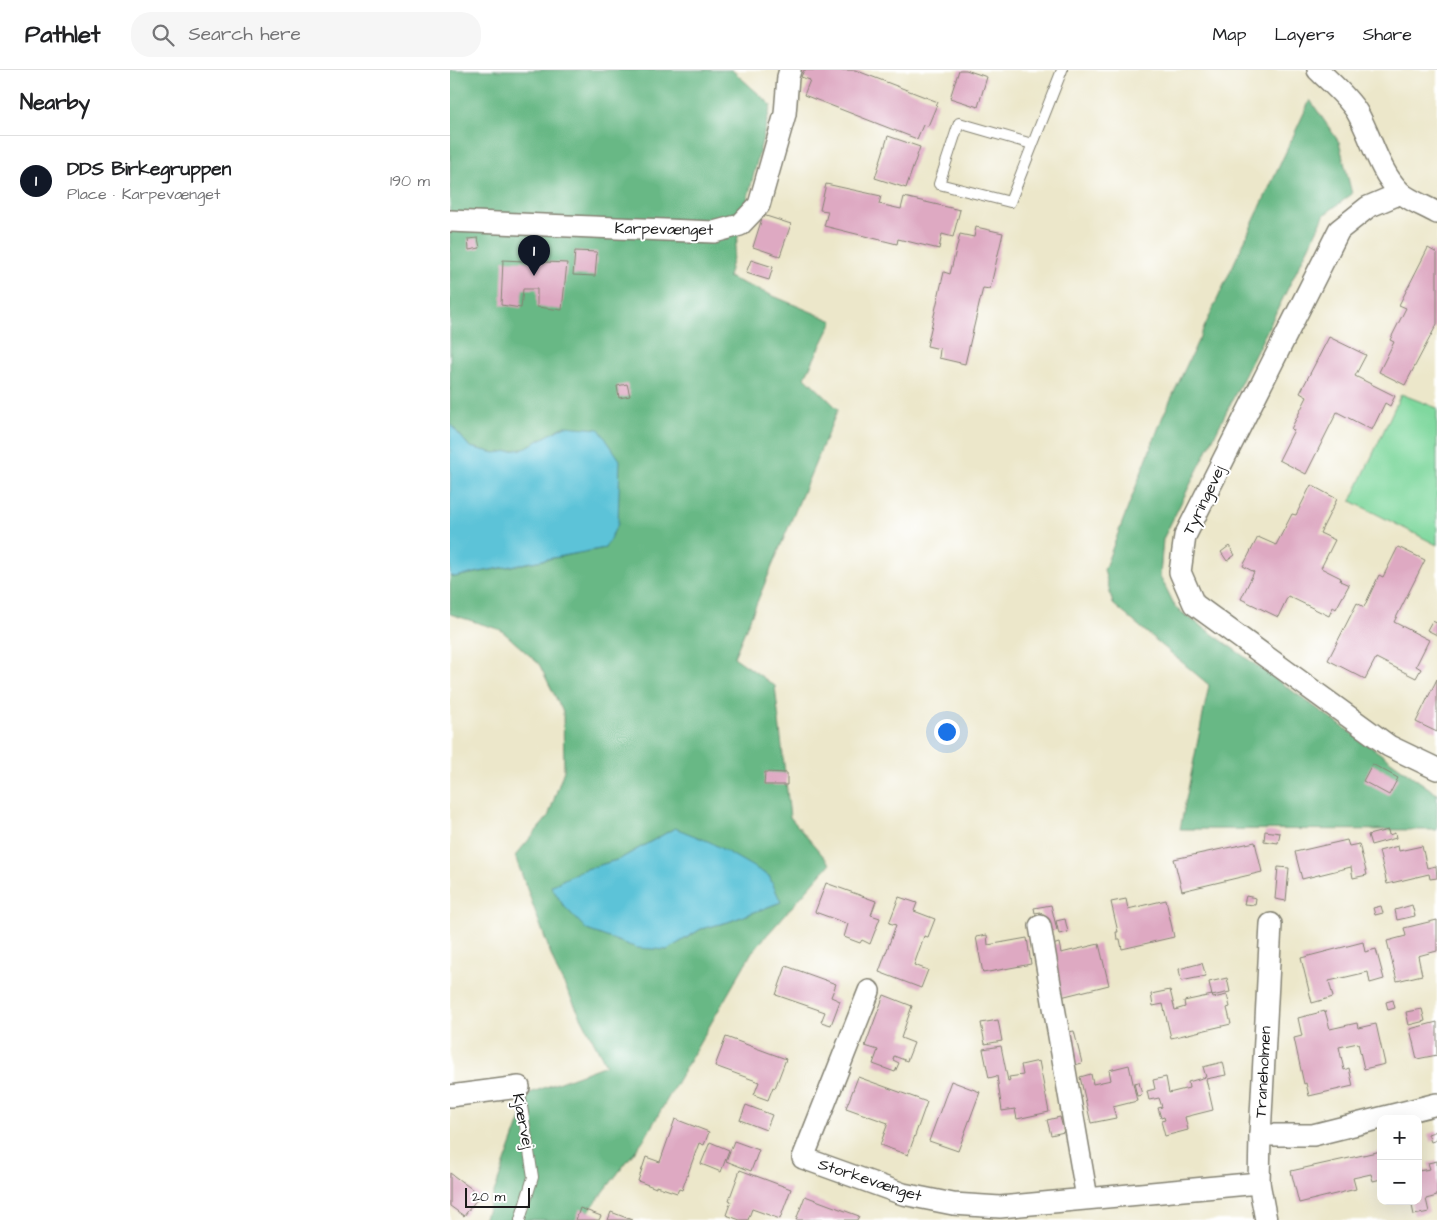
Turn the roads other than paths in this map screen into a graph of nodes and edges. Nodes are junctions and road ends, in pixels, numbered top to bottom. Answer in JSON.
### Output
{"nodes":[{"id":1,"x":790,"y":70,"type":"edge"},
{"id":2,"x":1062,"y":70,"type":"edge"},
{"id":3,"x":1318,"y":70,"type":"edge"},
{"id":4,"x":1032,"y":144,"type":"junction"},
{"id":5,"x":1401,"y":193,"type":"junction"},
{"id":6,"x":1437,"y":213,"type":"edge"},
{"id":7,"x":450,"y":221,"type":"edge"},
{"id":8,"x":1437,"y":769,"type":"edge"},
{"id":9,"x":1271,"y":924,"type":"dead end"},
{"id":10,"x":1040,"y":926,"type":"dead end"},
{"id":11,"x":869,"y":990,"type":"dead end"},
{"id":12,"x":519,"y":1087,"type":"joint"},
{"id":13,"x":450,"y":1096,"type":"edge"},
{"id":14,"x":1437,"y":1104,"type":"edge"},
{"id":15,"x":1260,"y":1134,"type":"junction"},
{"id":16,"x":1259,"y":1183,"type":"junction"},
{"id":17,"x":1087,"y":1198,"type":"junction"},
{"id":18,"x":520,"y":1220,"type":"edge"},
{"id":19,"x":1266,"y":1220,"type":"edge"}],
"edges":[{"from":1,"to":7,"type":"street","name":"Karpevænget"},
{"from":2,"to":4,"type":"lane"},
{"from":3,"to":5,"type":"street"},
{"from":4,"to":4,"type":"lane"},
{"from":5,"to":6,"type":"street"},
{"from":5,"to":8,"type":"street","name":"Tyringevej"},
{"from":9,"to":15,"type":"street","name":"Traneholmen"},
{"from":10,"to":17,"type":"street"},
{"from":11,"to":17,"type":"street","name":"Storkevænget"},
{"from":12,"to":13,"type":"street","name":"Kjærvej"},
{"from":12,"to":18,"type":"lane","name":"Kjærvej"},
{"from":14,"to":15,"type":"street"},
{"from":15,"to":16,"type":"street","name":"Traneholmen"},
{"from":16,"to":17,"type":"street","name":"Storkevænget"},
{"from":16,"to":19,"type":"street","name":"Traneholmen"}]}
